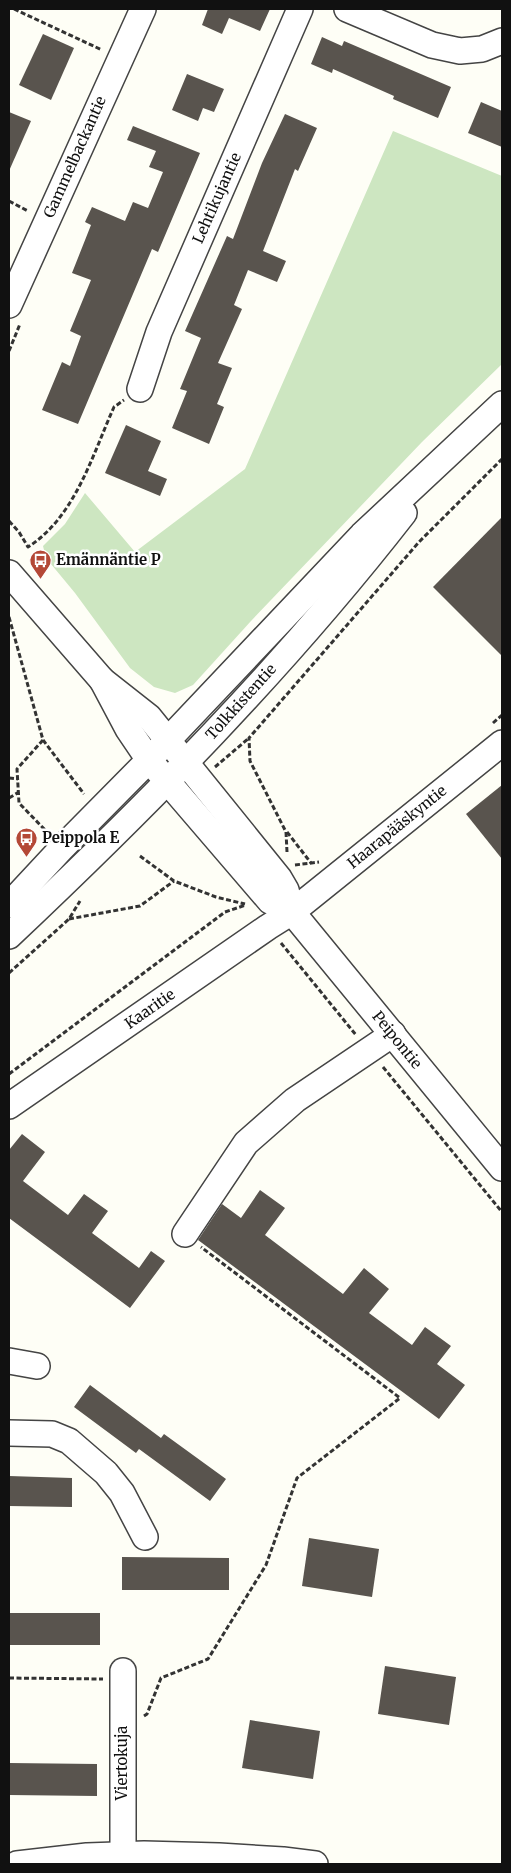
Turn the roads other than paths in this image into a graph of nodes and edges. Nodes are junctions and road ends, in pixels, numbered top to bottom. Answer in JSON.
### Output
{"nodes":[{"id":1,"x":143,"y":9,"type":"edge"},
{"id":2,"x":300,"y":9,"type":"edge"},
{"id":3,"x":347,"y":9,"type":"edge"},
{"id":4,"x":502,"y":41,"type":"edge"},
{"id":5,"x":9,"y":305,"type":"edge"},
{"id":6,"x":140,"y":389,"type":"road end"},
{"id":7,"x":502,"y":404,"type":"edge"},
{"id":8,"x":453,"y":450,"type":"junction"},
{"id":9,"x":9,"y":573,"type":"edge"},
{"id":10,"x":102,"y":680,"type":"junction"},
{"id":11,"x":167,"y":741,"type":"junction"},
{"id":12,"x":502,"y":743,"type":"edge"},
{"id":13,"x":149,"y":760,"type":"junction"},
{"id":14,"x":185,"y":763,"type":"junction"},
{"id":15,"x":168,"y":781,"type":"junction"},
{"id":16,"x":263,"y":892,"type":"junction"},
{"id":17,"x":9,"y":905,"type":"edge"},
{"id":18,"x":292,"y":912,"type":"junction"},
{"id":19,"x":9,"y":936,"type":"edge"},
{"id":20,"x":393,"y":1034,"type":"junction"},
{"id":21,"x":9,"y":1106,"type":"edge"},
{"id":22,"x":502,"y":1168,"type":"edge"},
{"id":23,"x":184,"y":1234,"type":"road end"},
{"id":24,"x":9,"y":1361,"type":"edge"},
{"id":25,"x":36,"y":1366,"type":"dead end"},
{"id":26,"x":9,"y":1433,"type":"edge"},
{"id":27,"x":145,"y":1537,"type":"dead end"},
{"id":28,"x":122,"y":1675,"type":"road end"},
{"id":29,"x":123,"y":1855,"type":"junction"},
{"id":30,"x":57,"y":1862,"type":"edge"},
{"id":31,"x":17,"y":1864,"type":"edge"},
{"id":32,"x":314,"y":1864,"type":"edge"}],
"edges":[{"from":1,"to":5,"type":"street","name":"Gammelbackantie"},
{"from":2,"to":6,"type":"street","name":"Lehtikujantie"},
{"from":3,"to":4,"type":"street"},
{"from":7,"to":8,"type":"street","name":"Tolkkistentie"},
{"from":8,"to":11,"type":"street","name":"Tolkkistentie"},
{"from":8,"to":14,"type":"street","name":"Tolkkistentie"},
{"from":9,"to":10,"type":"street"},
{"from":10,"to":11,"type":"street"},
{"from":10,"to":13,"type":"street"},
{"from":11,"to":13,"type":"street","name":"Tolkkistentie"},
{"from":11,"to":14,"type":"street"},
{"from":12,"to":18,"type":"street","name":"Haarapääskyntie"},
{"from":13,"to":15,"type":"street"},
{"from":13,"to":17,"type":"street","name":"Tolkkistentie"},
{"from":14,"to":15,"type":"street","name":"Tolkkistentie"},
{"from":14,"to":16,"type":"street","name":"Peipontie"},
{"from":15,"to":16,"type":"street","name":"Peipontie"},
{"from":15,"to":19,"type":"street","name":"Tolkkistentie"},
{"from":16,"to":18,"type":"street","name":"Peipontie"},
{"from":18,"to":20,"type":"street","name":"Peipontie"},
{"from":18,"to":21,"type":"street","name":"Kaaritie"},
{"from":20,"to":22,"type":"street","name":"Peipontie"},
{"from":20,"to":23,"type":"street"},
{"from":24,"to":25,"type":"street"},
{"from":26,"to":27,"type":"street"},
{"from":28,"to":29,"type":"street","name":"Viertokuja"},
{"from":29,"to":30,"type":"street"},
{"from":29,"to":32,"type":"street"},
{"from":30,"to":31,"type":"street"}]}
